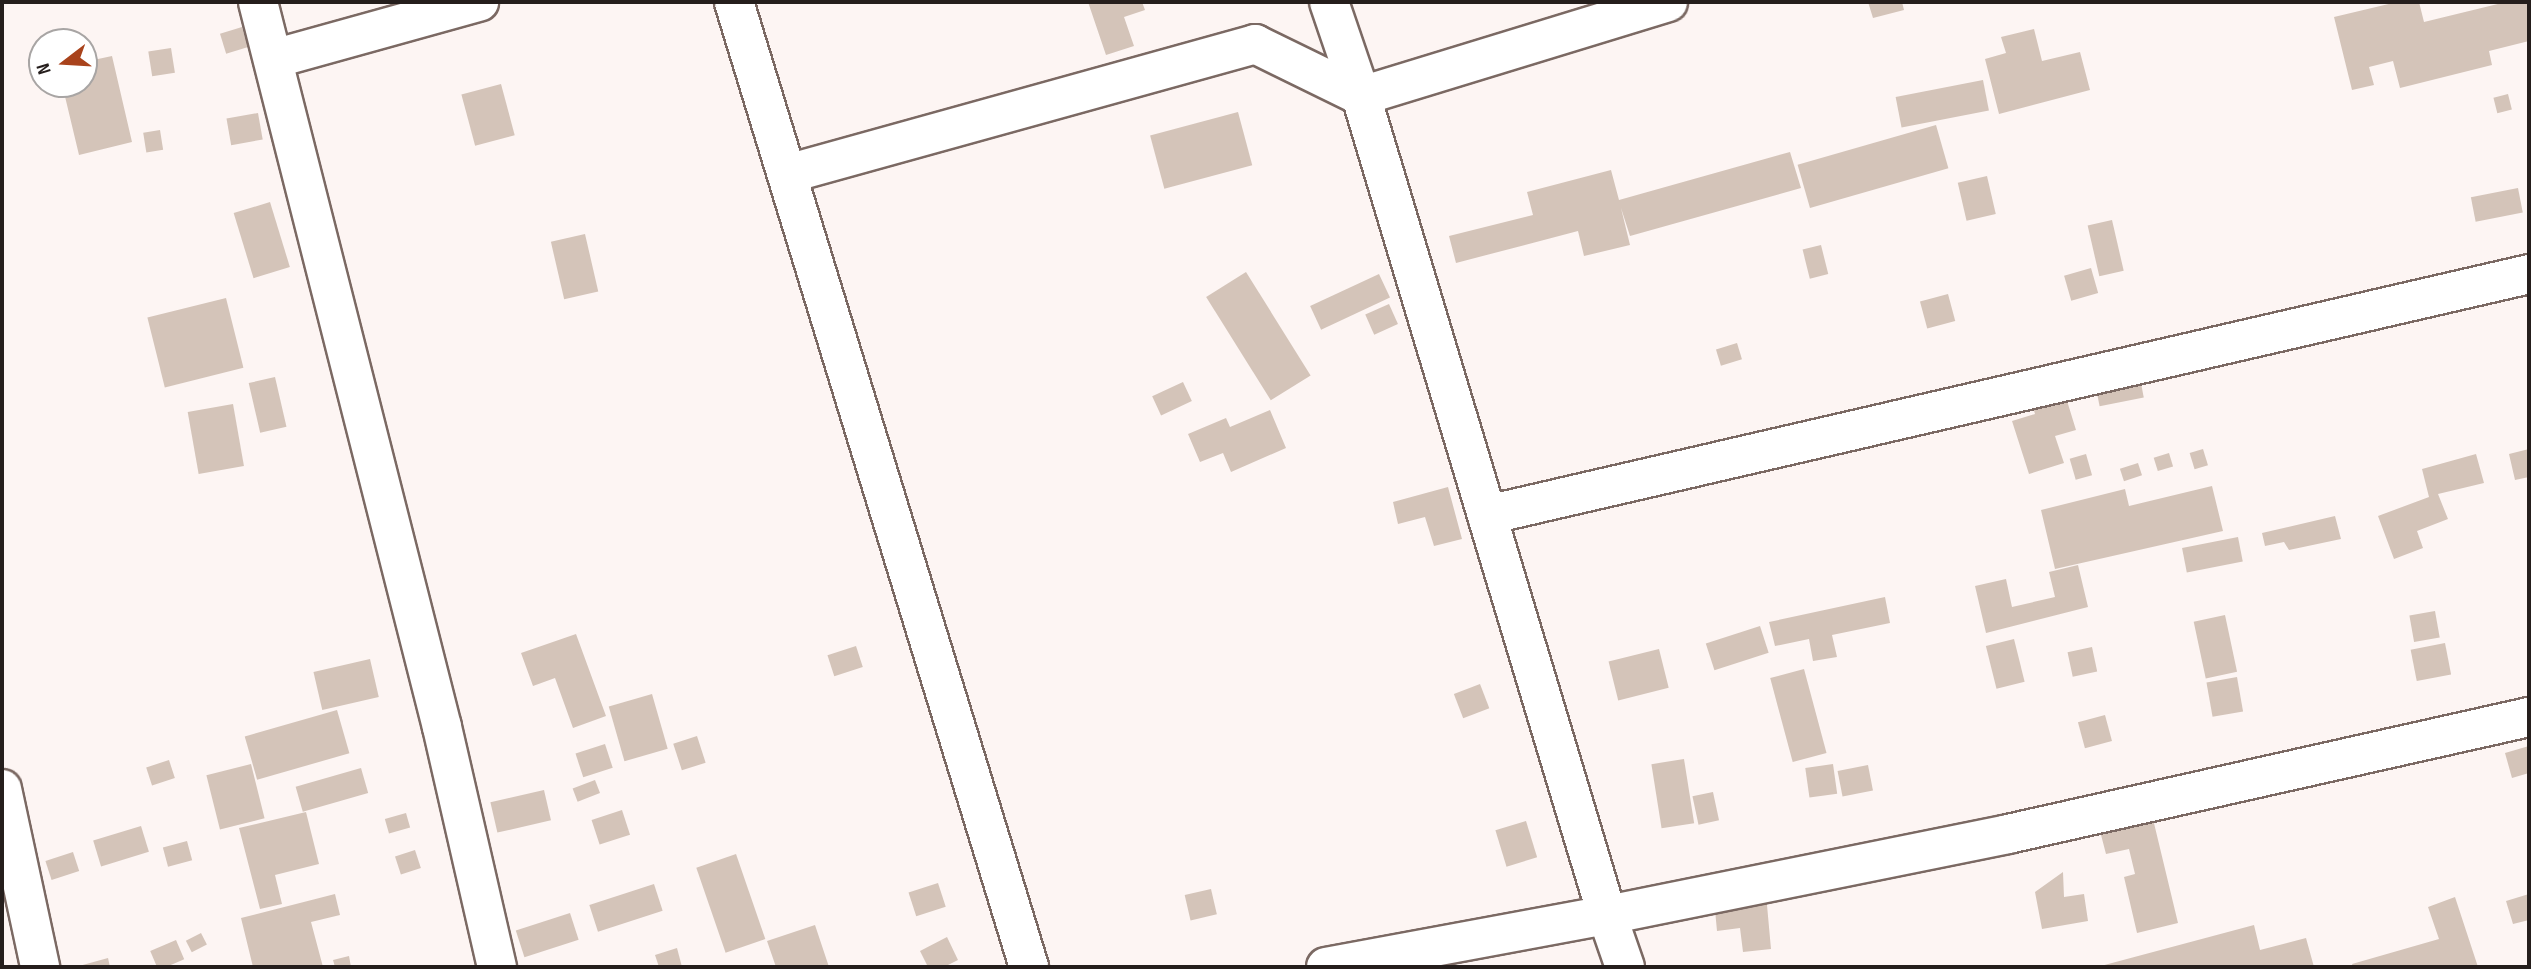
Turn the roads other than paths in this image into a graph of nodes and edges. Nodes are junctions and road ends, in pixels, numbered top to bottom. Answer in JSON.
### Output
{"nodes":[{"id":1,"x":258,"y":2,"type":"edge"},
{"id":2,"x":480,"y":2,"type":"edge"},
{"id":3,"x":734,"y":2,"type":"edge"},
{"id":4,"x":1329,"y":2,"type":"edge"},
{"id":5,"x":1668,"y":2,"type":"edge"},
{"id":6,"x":273,"y":59,"type":"junction"},
{"id":7,"x":1361,"y":96,"type":"junction"},
{"id":8,"x":787,"y":174,"type":"junction"},
{"id":9,"x":2529,"y":275,"type":"edge"},
{"id":10,"x":1487,"y":515,"type":"junction"},
{"id":11,"x":2529,"y":717,"type":"edge"},
{"id":12,"x":2,"y":789,"type":"edge"},
{"id":13,"x":1607,"y":915,"type":"junction"},
{"id":14,"x":40,"y":967,"type":"edge"},
{"id":15,"x":497,"y":967,"type":"edge"},
{"id":16,"x":1029,"y":967,"type":"edge"},
{"id":17,"x":1326,"y":967,"type":"edge"},
{"id":18,"x":1625,"y":967,"type":"edge"}],
"edges":[{"from":1,"to":6,"type":"street"},
{"from":2,"to":6,"type":"street"},
{"from":3,"to":8,"type":"street"},
{"from":4,"to":7,"type":"street"},
{"from":5,"to":7,"type":"street"},
{"from":6,"to":15,"type":"street"},
{"from":7,"to":8,"type":"street"},
{"from":7,"to":10,"type":"street"},
{"from":8,"to":16,"type":"street"},
{"from":9,"to":10,"type":"street"},
{"from":10,"to":13,"type":"street"},
{"from":11,"to":13,"type":"street"},
{"from":12,"to":14,"type":"street"},
{"from":13,"to":17,"type":"street"},
{"from":13,"to":18,"type":"street"}]}
